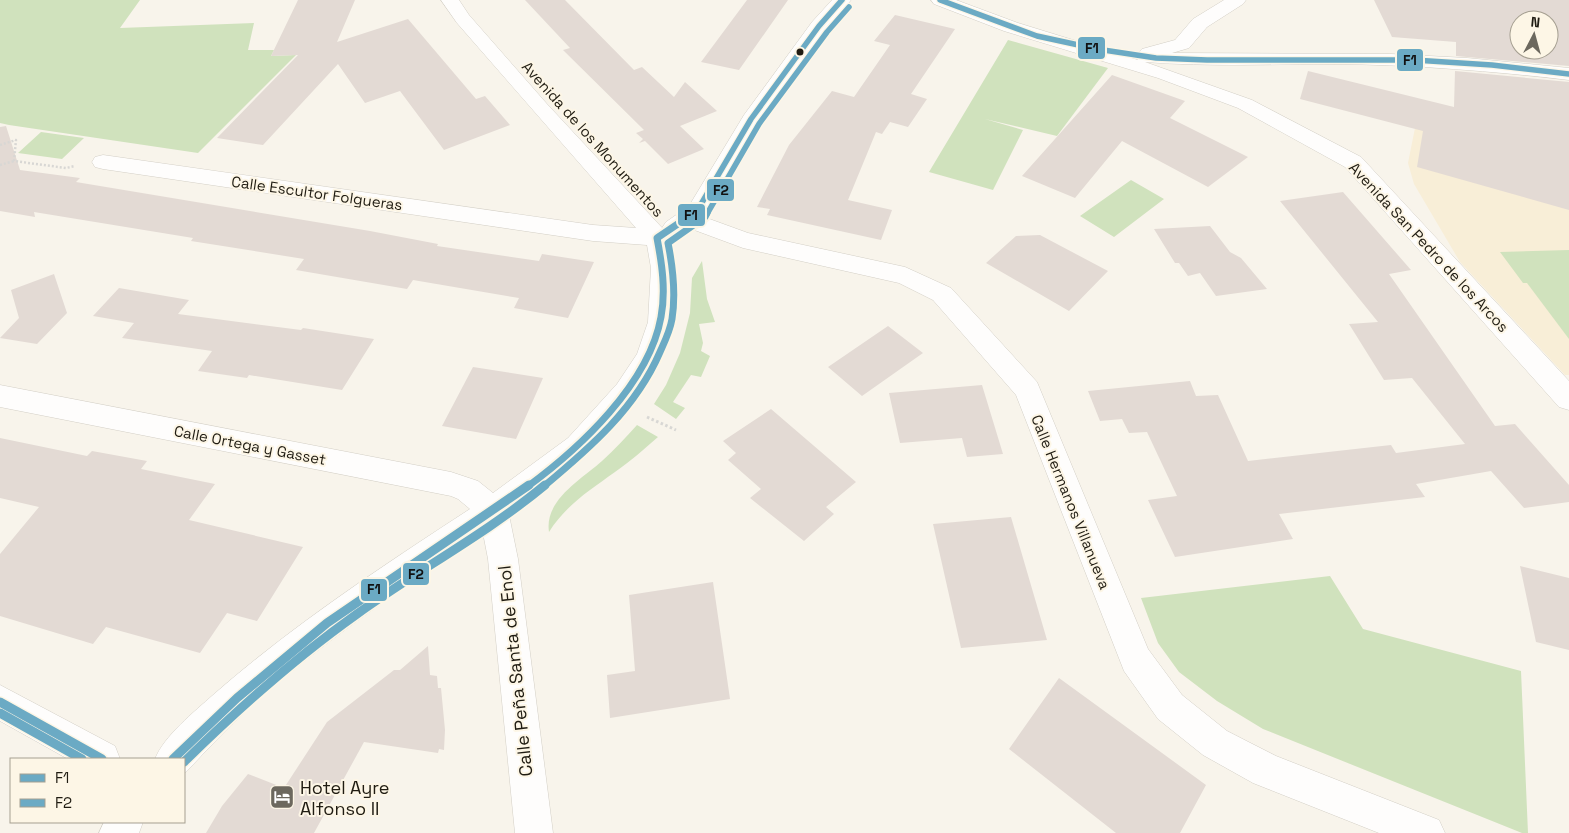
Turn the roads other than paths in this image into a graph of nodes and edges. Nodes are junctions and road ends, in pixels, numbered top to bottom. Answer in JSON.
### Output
{"nodes":[{"id":1,"x":450,"y":0,"type":"edge"},
{"id":2,"x":842,"y":0,"type":"edge"},
{"id":3,"x":940,"y":0,"type":"edge"},
{"id":4,"x":1237,"y":0,"type":"edge"},
{"id":5,"x":1067,"y":44,"type":"junction"},
{"id":6,"x":1182,"y":44,"type":"junction"},
{"id":7,"x":1141,"y":55,"type":"junction"},
{"id":8,"x":1198,"y":60,"type":"junction"},
{"id":9,"x":1569,"y":74,"type":"edge"},
{"id":10,"x":1239,"y":101,"type":"junction"},
{"id":11,"x":103,"y":162,"type":"road end"},
{"id":12,"x":687,"y":219,"type":"junction"},
{"id":13,"x":657,"y":238,"type":"junction"},
{"id":14,"x":0,"y":396,"type":"edge"},
{"id":15,"x":1569,"y":399,"type":"edge"},
{"id":16,"x":493,"y":510,"type":"junction"},
{"id":17,"x":0,"y":702,"type":"edge"},
{"id":18,"x":100,"y":758,"type":"edge"},
{"id":19,"x":174,"y":758,"type":"edge"},
{"id":20,"x":534,"y":833,"type":"edge"},
{"id":21,"x":1426,"y":833,"type":"edge"}],
"edges":[{"from":1,"to":13,"type":"street","name":"Avenida de los Monumentos"},
{"from":2,"to":12,"type":"street"},
{"from":3,"to":5,"type":"street"},
{"from":4,"to":6,"type":"street"},
{"from":5,"to":7,"type":"street"},
{"from":5,"to":10,"type":"street"},
{"from":6,"to":7,"type":"street"},
{"from":6,"to":8,"type":"street"},
{"from":7,"to":8,"type":"street"},
{"from":8,"to":9,"type":"street"},
{"from":8,"to":10,"type":"street"},
{"from":10,"to":15,"type":"street","name":"Avenida San Pedro de los Arcos"},
{"from":11,"to":13,"type":"street","name":"Calle Escultor Folgueras"},
{"from":12,"to":13,"type":"street"},
{"from":12,"to":21,"type":"street","name":"Calle Hermanos Villanueva"},
{"from":13,"to":16,"type":"street","name":"Avenida de los Monumentos"},
{"from":14,"to":16,"type":"street","name":"Calle Ortega y Gasset"},
{"from":16,"to":19,"type":"street","name":"Avenida de los Monumentos"},
{"from":16,"to":20,"type":"street","name":"Calle Peña Santa de Enol"},
{"from":17,"to":18,"type":"street"}]}
